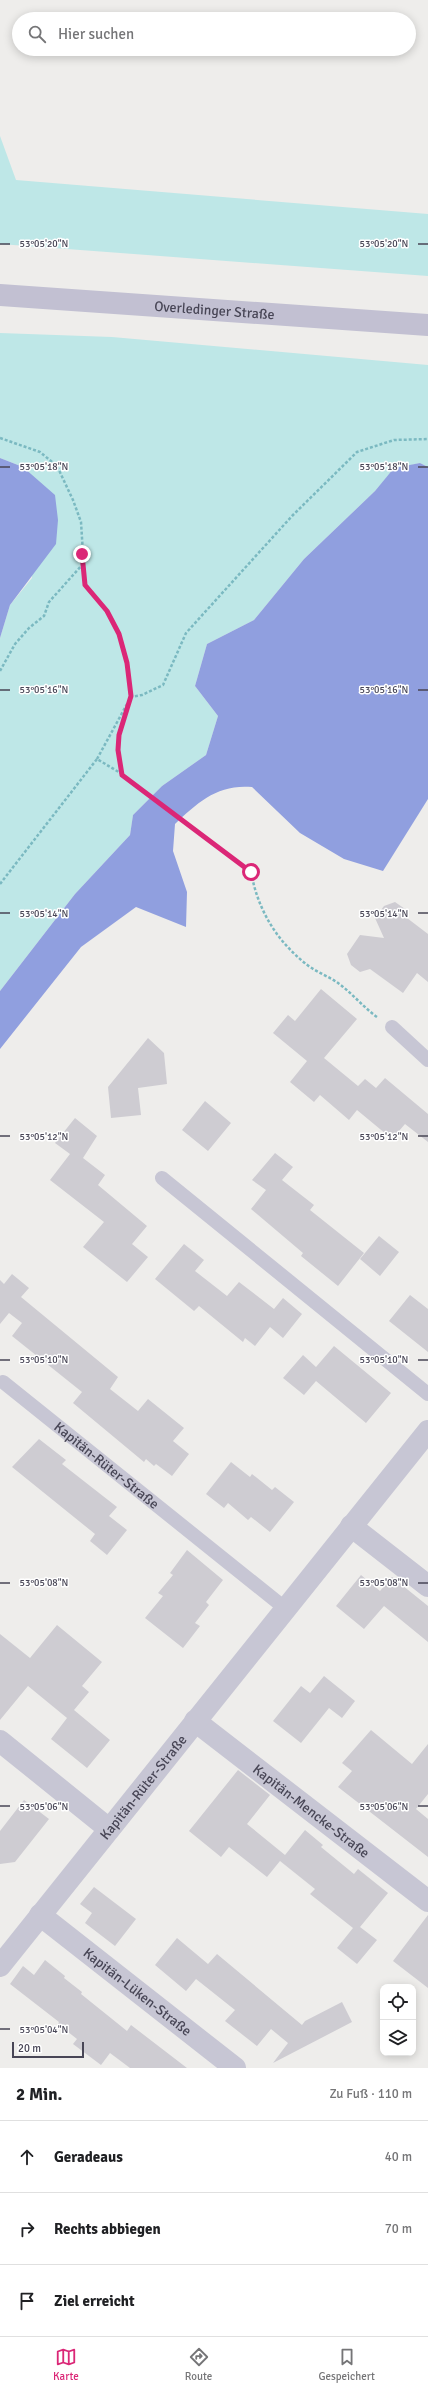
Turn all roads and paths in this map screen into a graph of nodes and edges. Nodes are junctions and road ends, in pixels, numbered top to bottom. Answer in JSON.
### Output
{"nodes":[{"id":1,"x":0,"y":295,"type":"edge"},
{"id":2,"x":428,"y":325,"type":"edge"},
{"id":3,"x":0,"y":438,"type":"edge"},
{"id":4,"x":428,"y":439,"type":"edge"},
{"id":5,"x":82,"y":565,"type":"junction"},
{"id":6,"x":0,"y":671,"type":"edge"},
{"id":7,"x":131,"y":696,"type":"junction"},
{"id":8,"x":97,"y":759,"type":"junction"},
{"id":9,"x":122,"y":775,"type":"junction"},
{"id":10,"x":0,"y":884,"type":"edge"},
{"id":11,"x":392,"y":1027,"type":"joint"},
{"id":12,"x":428,"y":1060,"type":"edge"},
{"id":13,"x":162,"y":1178,"type":"dead end"},
{"id":14,"x":3,"y":1382,"type":"dead end"},
{"id":15,"x":428,"y":1394,"type":"edge"},
{"id":16,"x":428,"y":1431,"type":"edge"},
{"id":17,"x":351,"y":1526,"type":"junction"},
{"id":18,"x":428,"y":1586,"type":"edge"},
{"id":19,"x":286,"y":1609,"type":"junction"},
{"id":20,"x":195,"y":1721,"type":"junction"},
{"id":21,"x":0,"y":1741,"type":"edge"},
{"id":22,"x":109,"y":1829,"type":"junction"},
{"id":23,"x":428,"y":1901,"type":"edge"},
{"id":24,"x":40,"y":1915,"type":"junction"},
{"id":25,"x":0,"y":1966,"type":"edge"},
{"id":26,"x":235,"y":2068,"type":"edge"}],
"edges":[{"from":1,"to":2,"type":"street","name":"Overledinger Straße"},
{"from":3,"to":5,"type":"path"},
{"from":4,"to":7,"type":"path"},
{"from":5,"to":6,"type":"path"},
{"from":5,"to":7,"type":"path"},
{"from":7,"to":8,"type":"path"},
{"from":7,"to":9,"type":"path"},
{"from":8,"to":9,"type":"path"},
{"from":8,"to":10,"type":"path"},
{"from":9,"to":11,"type":"path"},
{"from":11,"to":12,"type":"lane"},
{"from":13,"to":15,"type":"lane"},
{"from":14,"to":19,"type":"lane","name":"Kapitän-Rüter-Straße"},
{"from":16,"to":17,"type":"street","name":"Kapitän-Rüter-Straße"},
{"from":17,"to":18,"type":"street"},
{"from":17,"to":19,"type":"street","name":"Kapitän-Rüter-Straße"},
{"from":19,"to":20,"type":"street","name":"Kapitän-Rüter-Straße"},
{"from":20,"to":22,"type":"street","name":"Kapitän-Rüter-Straße"},
{"from":20,"to":23,"type":"street","name":"Kapitän-Mencke-Straße"},
{"from":21,"to":22,"type":"street"},
{"from":22,"to":24,"type":"street","name":"Kapitän-Rüter-Straße"},
{"from":24,"to":25,"type":"street","name":"Kapitän-Rüter-Straße"},
{"from":24,"to":26,"type":"street","name":"Kapitän-Lüken-Straße"}]}
